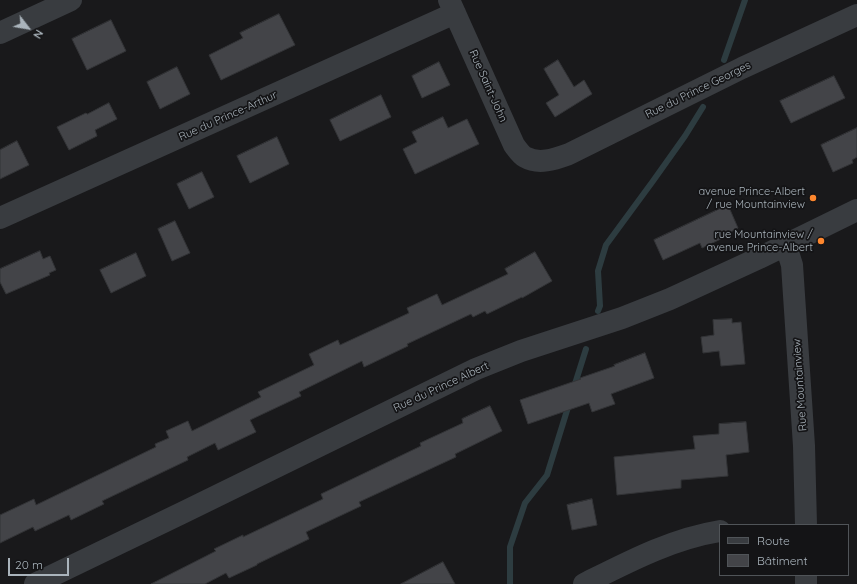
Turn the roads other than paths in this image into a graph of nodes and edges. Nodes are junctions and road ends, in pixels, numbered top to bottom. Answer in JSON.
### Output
{"nodes":[{"id":1,"x":71,"y":0,"type":"edge"},
{"id":2,"x":452,"y":6,"type":"edge"},
{"id":3,"x":857,"y":15,"type":"edge"},
{"id":4,"x":0,"y":33,"type":"edge"},
{"id":5,"x":538,"y":161,"type":"joint"},
{"id":6,"x":857,"y":210,"type":"edge"},
{"id":7,"x":0,"y":218,"type":"edge"},
{"id":8,"x":786,"y":246,"type":"junction"},
{"id":9,"x":806,"y":524,"type":"edge"},
{"id":10,"x":719,"y":531,"type":"edge"},
{"id":11,"x":35,"y":584,"type":"edge"},
{"id":12,"x":584,"y":584,"type":"edge"}],
"edges":[{"from":1,"to":4,"type":"street"},
{"from":2,"to":5,"type":"street","name":"Rue Saint-John"},
{"from":2,"to":7,"type":"street","name":"Rue du Prince-Arthur"},
{"from":3,"to":5,"type":"street","name":"Rue du Prince Georges"},
{"from":6,"to":8,"type":"street","name":"Rue du Prince Albert"},
{"from":8,"to":9,"type":"street","name":"Rue Mountainview"},
{"from":8,"to":11,"type":"street","name":"Rue du Prince Albert"},
{"from":10,"to":12,"type":"street"}]}
